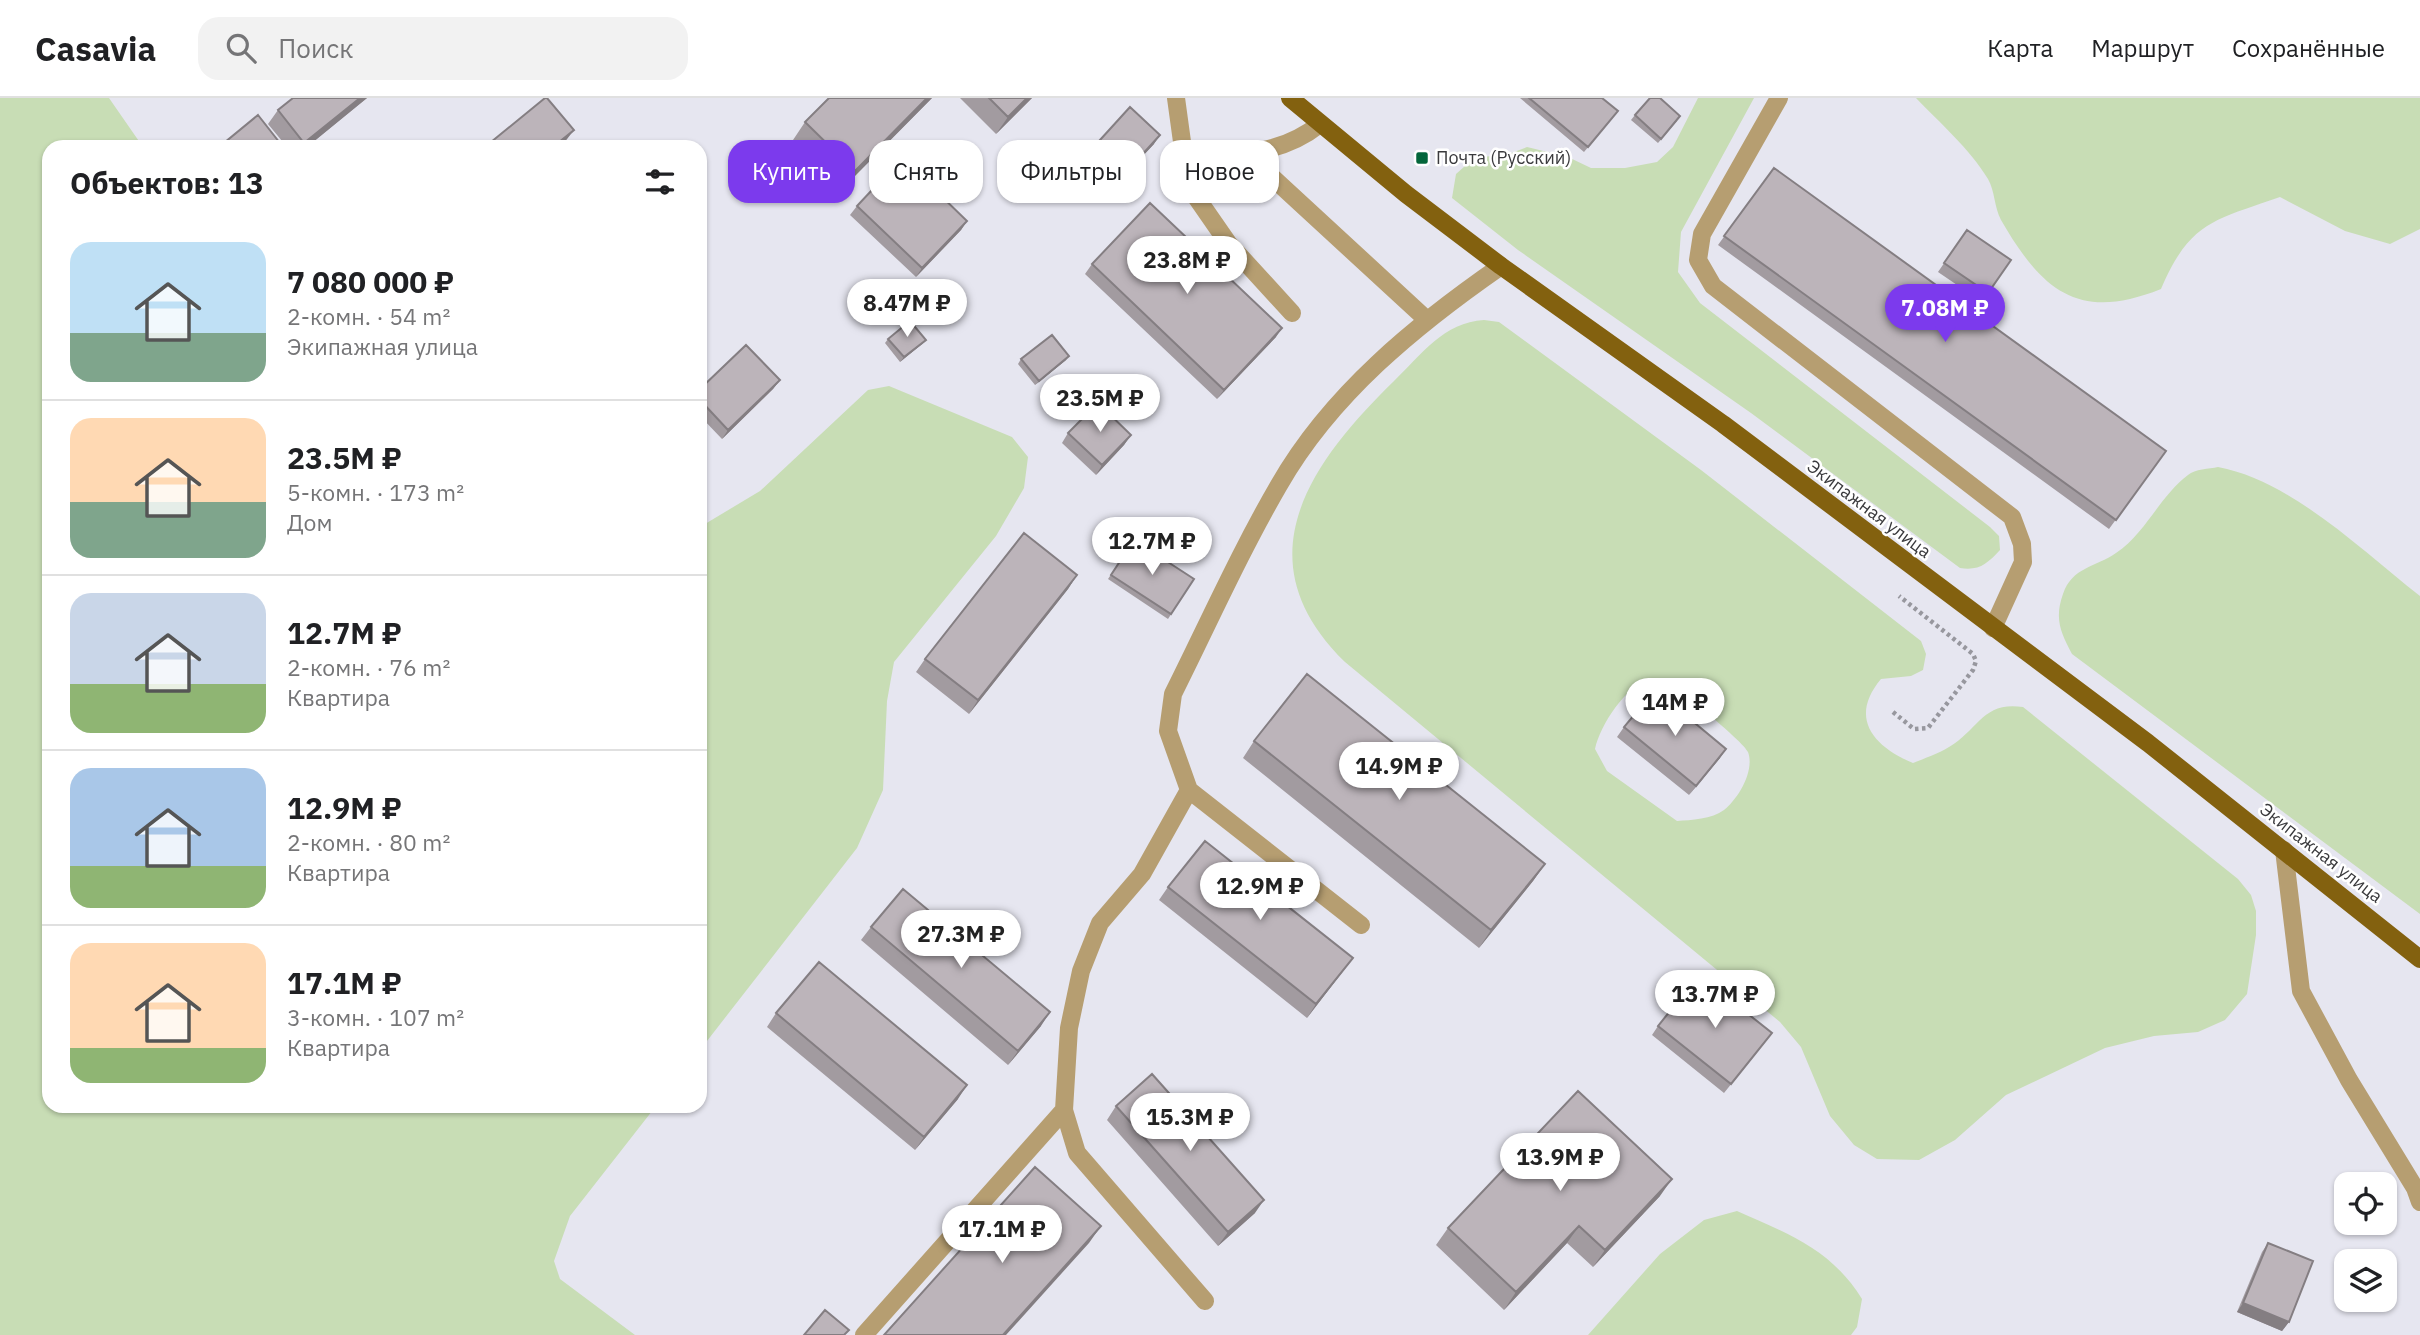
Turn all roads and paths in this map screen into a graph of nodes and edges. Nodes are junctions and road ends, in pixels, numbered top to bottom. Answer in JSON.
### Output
{"nodes":[{"id":1,"x":1176,"y":98,"type":"edge"},
{"id":2,"x":1290,"y":98,"type":"edge"},
{"id":3,"x":1779,"y":98,"type":"edge"},
{"id":4,"x":1320,"y":124,"type":"junction"},
{"id":5,"x":1182,"y":140,"type":"edge"},
{"id":6,"x":1279,"y":145,"type":"edge"},
{"id":7,"x":1279,"y":183,"type":"edge"},
{"id":8,"x":1200,"y":203,"type":"edge"},
{"id":9,"x":1501,"y":266,"type":"junction"},
{"id":10,"x":1292,"y":313,"type":"dead end"},
{"id":11,"x":1426,"y":319,"type":"junction"},
{"id":12,"x":1897,"y":594,"type":"dead end"},
{"id":13,"x":1993,"y":628,"type":"junction"},
{"id":14,"x":1893,"y":712,"type":"dead end"},
{"id":15,"x":1189,"y":790,"type":"junction"},
{"id":16,"x":2284,"y":850,"type":"junction"},
{"id":17,"x":1361,"y":925,"type":"dead end"},
{"id":18,"x":2420,"y":959,"type":"edge"},
{"id":19,"x":1064,"y":1110,"type":"junction"},
{"id":20,"x":2418,"y":1192,"type":"edge"},
{"id":21,"x":1205,"y":1301,"type":"dead end"},
{"id":22,"x":864,"y":1335,"type":"edge"}],
"edges":[{"from":1,"to":5,"type":"lane"},
{"from":2,"to":4,"type":"main road","name":"Экипажная улица"},
{"from":3,"to":13,"type":"lane"},
{"from":4,"to":6,"type":"lane"},
{"from":4,"to":9,"type":"main road","name":"Экипажная улица"},
{"from":7,"to":11,"type":"lane"},
{"from":8,"to":10,"type":"lane"},
{"from":9,"to":11,"type":"lane"},
{"from":9,"to":13,"type":"main road","name":"Экипажная улица"},
{"from":11,"to":15,"type":"lane"},
{"from":12,"to":14,"type":"path"},
{"from":13,"to":16,"type":"main road","name":"Экипажная улица"},
{"from":15,"to":17,"type":"lane"},
{"from":15,"to":19,"type":"lane"},
{"from":16,"to":18,"type":"main road","name":"Экипажная улица"},
{"from":16,"to":20,"type":"lane"},
{"from":19,"to":21,"type":"lane"},
{"from":19,"to":22,"type":"lane"}]}
